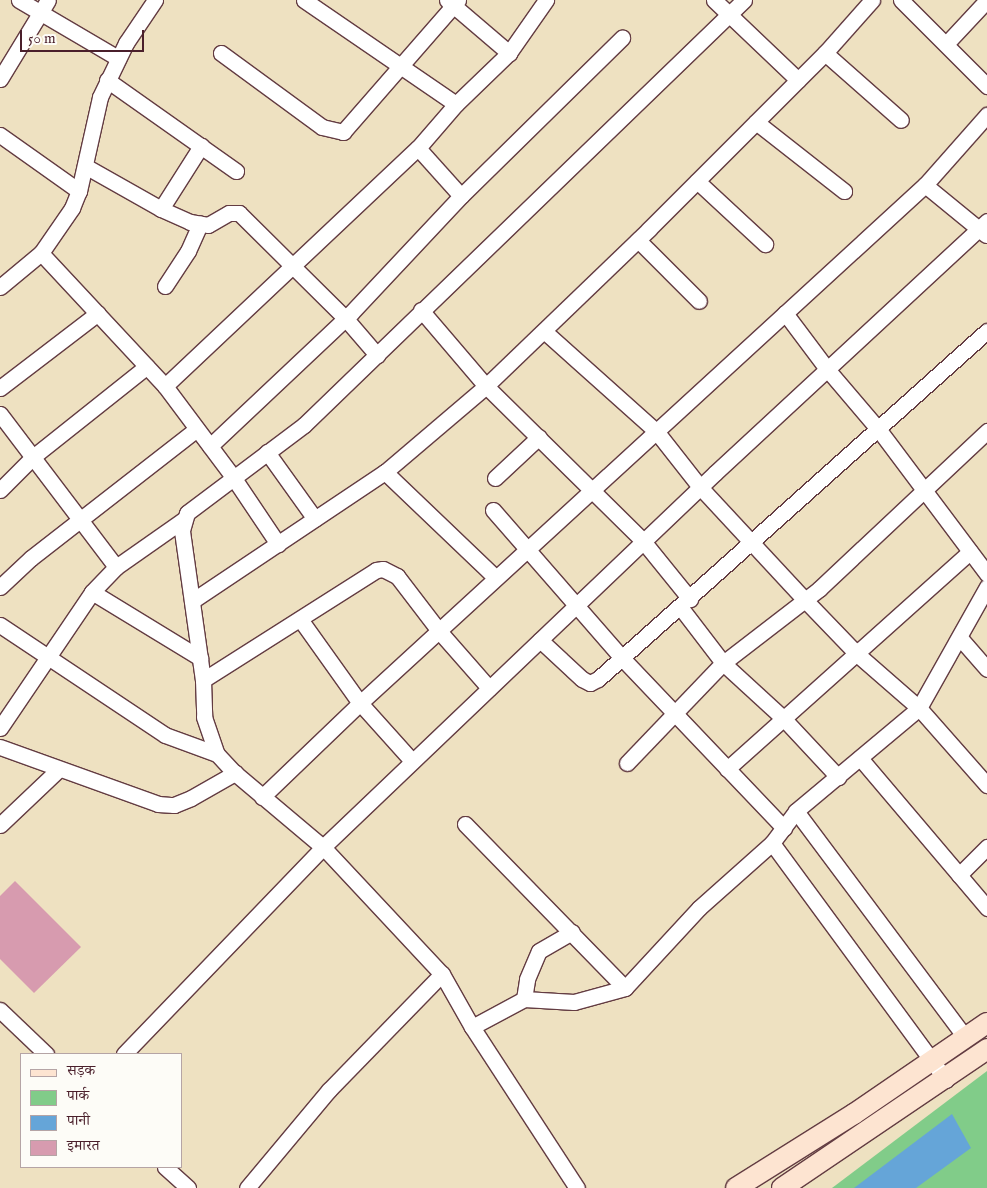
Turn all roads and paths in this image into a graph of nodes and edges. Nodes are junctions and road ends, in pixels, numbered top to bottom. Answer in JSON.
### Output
{"nodes":[{"id":1,"x":19,"y":0,"type":"edge"},
{"id":2,"x":154,"y":0,"type":"edge"},
{"id":3,"x":304,"y":0,"type":"edge"},
{"id":4,"x":546,"y":0,"type":"edge"},
{"id":5,"x":714,"y":0,"type":"edge"},
{"id":6,"x":744,"y":0,"type":"edge"},
{"id":7,"x":872,"y":0,"type":"edge"},
{"id":8,"x":901,"y":0,"type":"edge"},
{"id":9,"x":987,"y":0,"type":"edge"},
{"id":10,"x":453,"y":2,"type":"edge"},
{"id":11,"x":44,"y":6,"type":"edge"},
{"id":12,"x":732,"y":14,"type":"junction"},
{"id":13,"x":622,"y":38,"type":"dead end"},
{"id":14,"x":946,"y":44,"type":"junction"},
{"id":15,"x":221,"y":53,"type":"dead end"},
{"id":16,"x":509,"y":53,"type":"junction"},
{"id":17,"x":824,"y":53,"type":"junction"},
{"id":18,"x":118,"y":58,"type":"junction"},
{"id":19,"x":401,"y":65,"type":"junction"},
{"id":20,"x":0,"y":79,"type":"edge"},
{"id":21,"x":107,"y":80,"type":"junction"},
{"id":22,"x":798,"y":80,"type":"junction"},
{"id":23,"x":987,"y":86,"type":"edge"},
{"id":24,"x":456,"y":104,"type":"junction"},
{"id":25,"x":987,"y":115,"type":"edge"},
{"id":26,"x":902,"y":120,"type":"dead end"},
{"id":27,"x":756,"y":122,"type":"junction"},
{"id":28,"x":0,"y":135,"type":"edge"},
{"id":29,"x":201,"y":146,"type":"junction"},
{"id":30,"x":418,"y":148,"type":"junction"},
{"id":31,"x":85,"y":166,"type":"junction"},
{"id":32,"x":236,"y":170,"type":"dead end"},
{"id":33,"x":696,"y":181,"type":"junction"},
{"id":34,"x":925,"y":185,"type":"junction"},
{"id":35,"x":79,"y":191,"type":"junction"},
{"id":36,"x":844,"y":191,"type":"dead end"},
{"id":37,"x":461,"y":196,"type":"junction"},
{"id":38,"x":161,"y":209,"type":"junction"},
{"id":39,"x":200,"y":224,"type":"junction"},
{"id":40,"x":984,"y":229,"type":"edge"},
{"id":41,"x":638,"y":240,"type":"junction"},
{"id":42,"x":765,"y":244,"type":"dead end"},
{"id":43,"x":40,"y":252,"type":"junction"},
{"id":44,"x":294,"y":267,"type":"junction"},
{"id":45,"x":165,"y":286,"type":"dead end"},
{"id":46,"x":0,"y":287,"type":"edge"},
{"id":47,"x":699,"y":301,"type":"dead end"},
{"id":48,"x":421,"y":310,"type":"junction"},
{"id":49,"x":785,"y":312,"type":"junction"},
{"id":50,"x":98,"y":313,"type":"junction"},
{"id":51,"x":346,"y":319,"type":"junction"},
{"id":52,"x":544,"y":331,"type":"junction"},
{"id":53,"x":987,"y":331,"type":"edge"},
{"id":54,"x":377,"y":355,"type":"junction"},
{"id":55,"x":147,"y":366,"type":"junction"},
{"id":56,"x":827,"y":369,"type":"junction"},
{"id":57,"x":165,"y":386,"type":"junction"},
{"id":58,"x":486,"y":386,"type":"junction"},
{"id":59,"x":0,"y":388,"type":"edge"},
{"id":60,"x":0,"y":414,"type":"edge"},
{"id":61,"x":198,"y":429,"type":"junction"},
{"id":62,"x":879,"y":430,"type":"junction"},
{"id":63,"x":656,"y":431,"type":"junction"},
{"id":64,"x":987,"y":431,"type":"edge"},
{"id":65,"x":539,"y":437,"type":"junction"},
{"id":66,"x":210,"y":446,"type":"junction"},
{"id":67,"x":267,"y":452,"type":"junction"},
{"id":68,"x":34,"y":456,"type":"junction"},
{"id":69,"x":385,"y":472,"type":"junction"},
{"id":70,"x":233,"y":477,"type":"junction"},
{"id":71,"x":495,"y":478,"type":"dead end"},
{"id":72,"x":700,"y":487,"type":"junction"},
{"id":73,"x":0,"y":490,"type":"edge"},
{"id":74,"x":592,"y":491,"type":"junction"},
{"id":75,"x":925,"y":491,"type":"junction"},
{"id":76,"x":493,"y":510,"type":"dead end"},
{"id":77,"x":82,"y":519,"type":"junction"},
{"id":78,"x":183,"y":520,"type":"junction"},
{"id":79,"x":314,"y":520,"type":"junction"},
{"id":80,"x":643,"y":541,"type":"junction"},
{"id":81,"x":751,"y":542,"type":"junction"},
{"id":82,"x":278,"y":544,"type":"junction"},
{"id":83,"x":527,"y":550,"type":"junction"},
{"id":84,"x":970,"y":552,"type":"junction"},
{"id":85,"x":116,"y":567,"type":"junction"},
{"id":86,"x":987,"y":574,"type":"edge"},
{"id":87,"x":496,"y":578,"type":"junction"},
{"id":88,"x":0,"y":587,"type":"edge"},
{"id":89,"x":987,"y":587,"type":"edge"},
{"id":90,"x":92,"y":592,"type":"junction"},
{"id":91,"x":805,"y":600,"type":"junction"},
{"id":92,"x":192,"y":601,"type":"junction"},
{"id":93,"x":685,"y":603,"type":"junction"},
{"id":94,"x":576,"y":605,"type":"junction"},
{"id":95,"x":300,"y":620,"type":"junction"},
{"id":96,"x":0,"y":625,"type":"edge"},
{"id":97,"x":439,"y":631,"type":"junction"},
{"id":98,"x":960,"y":638,"type":"junction"},
{"id":99,"x":540,"y":640,"type":"junction"},
{"id":100,"x":857,"y":654,"type":"junction"},
{"id":101,"x":46,"y":656,"type":"junction"},
{"id":102,"x":200,"y":658,"type":"junction"},
{"id":103,"x":622,"y":658,"type":"junction"},
{"id":104,"x":723,"y":662,"type":"junction"},
{"id":105,"x":987,"y":669,"type":"edge"},
{"id":106,"x":203,"y":680,"type":"junction"},
{"id":107,"x":489,"y":688,"type":"junction"},
{"id":108,"x":360,"y":703,"type":"junction"},
{"id":109,"x":919,"y":708,"type":"junction"},
{"id":110,"x":674,"y":714,"type":"junction"},
{"id":111,"x":783,"y":718,"type":"junction"},
{"id":112,"x":0,"y":728,"type":"edge"},
{"id":113,"x":0,"y":747,"type":"edge"},
{"id":114,"x":216,"y":754,"type":"junction"},
{"id":115,"x":860,"y":758,"type":"junction"},
{"id":116,"x":412,"y":762,"type":"junction"},
{"id":117,"x":627,"y":763,"type":"dead end"},
{"id":118,"x":59,"y":769,"type":"junction"},
{"id":119,"x":727,"y":769,"type":"junction"},
{"id":120,"x":235,"y":772,"type":"junction"},
{"id":121,"x":838,"y":777,"type":"junction"},
{"id":122,"x":987,"y":785,"type":"edge"},
{"id":123,"x":262,"y":797,"type":"junction"},
{"id":124,"x":796,"y":811,"type":"junction"},
{"id":125,"x":465,"y":824,"type":"dead end"},
{"id":126,"x":0,"y":825,"type":"edge"},
{"id":127,"x":784,"y":828,"type":"junction"},
{"id":128,"x":772,"y":843,"type":"junction"},
{"id":129,"x":323,"y":847,"type":"junction"},
{"id":130,"x":987,"y":847,"type":"edge"},
{"id":131,"x":959,"y":875,"type":"junction"},
{"id":132,"x":987,"y":908,"type":"edge"},
{"id":133,"x":572,"y":932,"type":"junction"},
{"id":134,"x":442,"y":974,"type":"junction"},
{"id":135,"x":625,"y":988,"type":"junction"},
{"id":136,"x":524,"y":999,"type":"junction"},
{"id":137,"x":0,"y":1010,"type":"edge"},
{"id":138,"x":987,"y":1023,"type":"edge"},
{"id":139,"x":472,"y":1027,"type":"junction"},
{"id":140,"x":966,"y":1038,"type":"junction"},
{"id":141,"x":987,"y":1048,"type":"edge"},
{"id":142,"x":45,"y":1053,"type":"edge"},
{"id":143,"x":125,"y":1053,"type":"edge"},
{"id":144,"x":933,"y":1060,"type":"junction"},
{"id":145,"x":946,"y":1080,"type":"junction"},
{"id":146,"x":165,"y":1168,"type":"edge"},
{"id":147,"x":188,"y":1188,"type":"edge"},
{"id":148,"x":247,"y":1188,"type":"edge"},
{"id":149,"x":577,"y":1188,"type":"edge"},
{"id":150,"x":736,"y":1188,"type":"edge"},
{"id":151,"x":782,"y":1188,"type":"edge"}],
"edges":[{"from":1,"to":11,"type":"street"},
{"from":2,"to":18,"type":"street"},
{"from":3,"to":19,"type":"street"},
{"from":4,"to":16,"type":"street"},
{"from":5,"to":12,"type":"street"},
{"from":6,"to":12,"type":"street"},
{"from":7,"to":17,"type":"street"},
{"from":8,"to":14,"type":"street"},
{"from":9,"to":14,"type":"street"},
{"from":10,"to":16,"type":"street"},
{"from":10,"to":19,"type":"street"},
{"from":11,"to":18,"type":"street"},
{"from":11,"to":20,"type":"street"},
{"from":12,"to":22,"type":"street"},
{"from":12,"to":48,"type":"street"},
{"from":13,"to":37,"type":"street"},
{"from":14,"to":23,"type":"street"},
{"from":15,"to":19,"type":"street"},
{"from":16,"to":24,"type":"street"},
{"from":17,"to":22,"type":"street"},
{"from":17,"to":26,"type":"street"},
{"from":18,"to":21,"type":"street"},
{"from":19,"to":24,"type":"street"},
{"from":21,"to":29,"type":"street"},
{"from":21,"to":31,"type":"street"},
{"from":22,"to":27,"type":"street"},
{"from":24,"to":30,"type":"street"},
{"from":25,"to":34,"type":"street"},
{"from":27,"to":33,"type":"street"},
{"from":27,"to":36,"type":"street"},
{"from":28,"to":35,"type":"street"},
{"from":29,"to":32,"type":"street"},
{"from":29,"to":38,"type":"street"},
{"from":30,"to":37,"type":"street"},
{"from":30,"to":44,"type":"street"},
{"from":31,"to":35,"type":"street"},
{"from":31,"to":38,"type":"street"},
{"from":33,"to":41,"type":"street"},
{"from":33,"to":42,"type":"street"},
{"from":34,"to":40,"type":"street"},
{"from":34,"to":49,"type":"street"},
{"from":35,"to":43,"type":"street"},
{"from":37,"to":51,"type":"street"},
{"from":38,"to":39,"type":"street"},
{"from":39,"to":44,"type":"street"},
{"from":39,"to":45,"type":"street"},
{"from":40,"to":56,"type":"street"},
{"from":41,"to":47,"type":"street"},
{"from":41,"to":52,"type":"street"},
{"from":43,"to":46,"type":"street"},
{"from":43,"to":50,"type":"street"},
{"from":44,"to":51,"type":"street"},
{"from":44,"to":57,"type":"street"},
{"from":48,"to":54,"type":"street"},
{"from":48,"to":58,"type":"street"},
{"from":49,"to":56,"type":"street"},
{"from":49,"to":63,"type":"street"},
{"from":50,"to":55,"type":"street"},
{"from":50,"to":59,"type":"street"},
{"from":51,"to":54,"type":"street"},
{"from":51,"to":66,"type":"street"},
{"from":52,"to":58,"type":"street"},
{"from":52,"to":63,"type":"street"},
{"from":53,"to":62,"type":"street"},
{"from":54,"to":67,"type":"street"},
{"from":55,"to":57,"type":"street"},
{"from":55,"to":68,"type":"street"},
{"from":56,"to":62,"type":"street"},
{"from":56,"to":72,"type":"street"},
{"from":57,"to":61,"type":"street"},
{"from":58,"to":65,"type":"street"},
{"from":58,"to":69,"type":"street"},
{"from":60,"to":68,"type":"street"},
{"from":61,"to":66,"type":"street"},
{"from":61,"to":77,"type":"street"},
{"from":62,"to":75,"type":"street"},
{"from":62,"to":81,"type":"street"},
{"from":63,"to":72,"type":"street"},
{"from":63,"to":74,"type":"street"},
{"from":64,"to":75,"type":"street"},
{"from":65,"to":71,"type":"street"},
{"from":65,"to":74,"type":"street"},
{"from":66,"to":70,"type":"street"},
{"from":67,"to":70,"type":"street"},
{"from":67,"to":79,"type":"street"},
{"from":68,"to":73,"type":"street"},
{"from":68,"to":77,"type":"street"},
{"from":69,"to":79,"type":"street"},
{"from":69,"to":87,"type":"street"},
{"from":70,"to":78,"type":"street"},
{"from":70,"to":82,"type":"street"},
{"from":72,"to":80,"type":"street"},
{"from":72,"to":81,"type":"street"},
{"from":74,"to":80,"type":"street"},
{"from":74,"to":83,"type":"street"},
{"from":75,"to":84,"type":"street"},
{"from":75,"to":91,"type":"street"},
{"from":76,"to":83,"type":"street"},
{"from":77,"to":85,"type":"street"},
{"from":77,"to":88,"type":"street"},
{"from":78,"to":85,"type":"street"},
{"from":78,"to":92,"type":"street"},
{"from":79,"to":82,"type":"street"},
{"from":80,"to":93,"type":"street"},
{"from":80,"to":94,"type":"street"},
{"from":81,"to":91,"type":"street"},
{"from":81,"to":93,"type":"street"},
{"from":82,"to":92,"type":"street"},
{"from":83,"to":87,"type":"street"},
{"from":83,"to":94,"type":"street"},
{"from":84,"to":86,"type":"street"},
{"from":84,"to":100,"type":"street"},
{"from":85,"to":90,"type":"street"},
{"from":87,"to":97,"type":"street"},
{"from":89,"to":98,"type":"street"},
{"from":90,"to":101,"type":"street"},
{"from":90,"to":102,"type":"street"},
{"from":91,"to":100,"type":"street"},
{"from":91,"to":104,"type":"street"},
{"from":92,"to":102,"type":"street"},
{"from":93,"to":103,"type":"street"},
{"from":93,"to":104,"type":"street"},
{"from":94,"to":99,"type":"street"},
{"from":94,"to":103,"type":"street"},
{"from":95,"to":97,"type":"street"},
{"from":95,"to":106,"type":"street"},
{"from":95,"to":108,"type":"street"},
{"from":96,"to":101,"type":"street"},
{"from":97,"to":107,"type":"street"},
{"from":97,"to":108,"type":"street"},
{"from":98,"to":105,"type":"street"},
{"from":98,"to":109,"type":"street"},
{"from":99,"to":103,"type":"street"},
{"from":99,"to":107,"type":"street"},
{"from":100,"to":109,"type":"street"},
{"from":100,"to":111,"type":"street"},
{"from":101,"to":112,"type":"street"},
{"from":101,"to":114,"type":"street"},
{"from":102,"to":106,"type":"street"},
{"from":103,"to":110,"type":"street"},
{"from":104,"to":110,"type":"street"},
{"from":104,"to":111,"type":"street"},
{"from":106,"to":114,"type":"street"},
{"from":107,"to":116,"type":"street"},
{"from":108,"to":116,"type":"street"},
{"from":108,"to":123,"type":"street"},
{"from":109,"to":115,"type":"street"},
{"from":109,"to":122,"type":"street"},
{"from":110,"to":117,"type":"street"},
{"from":110,"to":119,"type":"street"},
{"from":111,"to":119,"type":"street"},
{"from":111,"to":121,"type":"street"},
{"from":113,"to":118,"type":"street"},
{"from":114,"to":120,"type":"street"},
{"from":115,"to":121,"type":"street"},
{"from":115,"to":131,"type":"street"},
{"from":116,"to":129,"type":"street"},
{"from":118,"to":120,"type":"street"},
{"from":118,"to":126,"type":"street"},
{"from":119,"to":127,"type":"street"},
{"from":120,"to":123,"type":"street"},
{"from":121,"to":124,"type":"street"},
{"from":123,"to":129,"type":"street"},
{"from":124,"to":127,"type":"street"},
{"from":124,"to":140,"type":"street"},
{"from":125,"to":133,"type":"street"},
{"from":127,"to":128,"type":"street"},
{"from":128,"to":135,"type":"street"},
{"from":128,"to":144,"type":"street"},
{"from":129,"to":134,"type":"street"},
{"from":129,"to":143,"type":"street"},
{"from":130,"to":131,"type":"street"},
{"from":131,"to":132,"type":"street"},
{"from":133,"to":135,"type":"street"},
{"from":133,"to":136,"type":"street"},
{"from":134,"to":139,"type":"street"},
{"from":134,"to":148,"type":"street"},
{"from":135,"to":136,"type":"street"},
{"from":136,"to":139,"type":"street"},
{"from":137,"to":142,"type":"street"},
{"from":138,"to":140,"type":"street"},
{"from":139,"to":149,"type":"street"},
{"from":140,"to":144,"type":"street"},
{"from":141,"to":145,"type":"street"},
{"from":144,"to":145,"type":"street"},
{"from":144,"to":150,"type":"street"},
{"from":145,"to":151,"type":"street"},
{"from":146,"to":147,"type":"street"}]}
